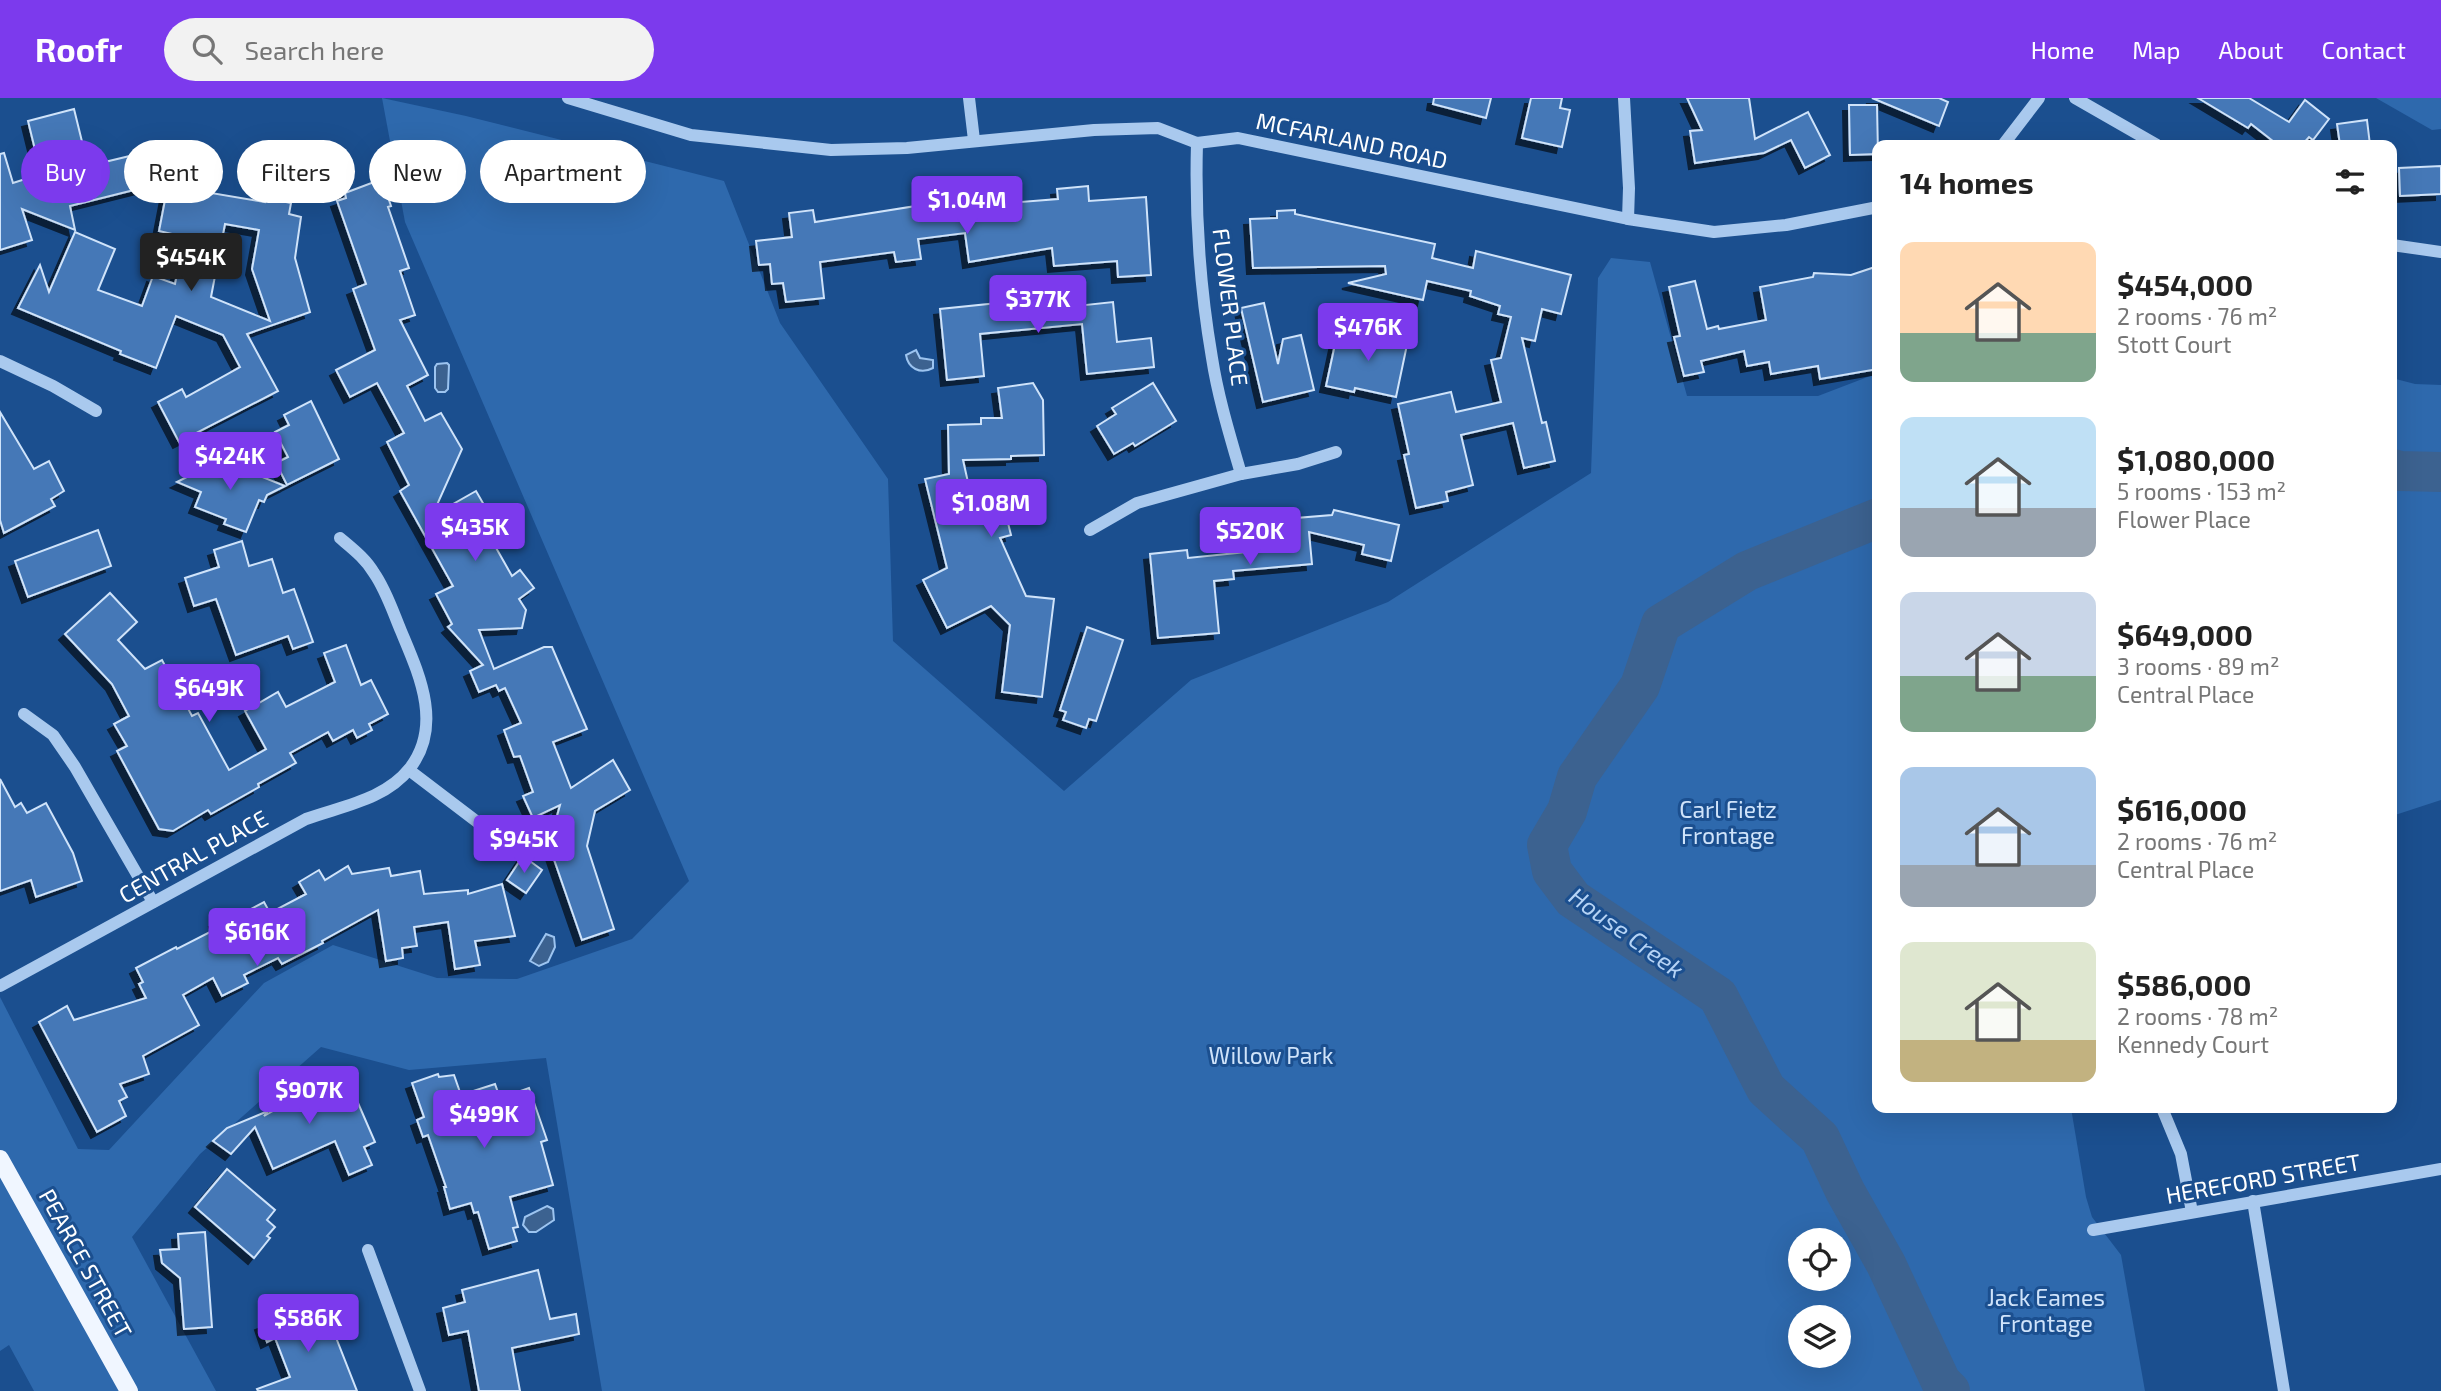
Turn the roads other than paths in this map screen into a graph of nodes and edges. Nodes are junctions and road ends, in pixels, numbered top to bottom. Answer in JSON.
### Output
{"nodes":[{"id":1,"x":568,"y":98,"type":"edge"},
{"id":2,"x":969,"y":98,"type":"edge"},
{"id":3,"x":1624,"y":98,"type":"edge"},
{"id":4,"x":2039,"y":98,"type":"edge"},
{"id":5,"x":2075,"y":98,"type":"edge"},
{"id":6,"x":974,"y":140,"type":"junction"},
{"id":7,"x":2007,"y":140,"type":"edge"},
{"id":8,"x":2148,"y":140,"type":"edge"},
{"id":9,"x":1197,"y":143,"type":"junction"},
{"id":10,"x":1872,"y":208,"type":"edge"},
{"id":11,"x":1628,"y":219,"type":"junction"},
{"id":12,"x":2397,"y":246,"type":"edge"},
{"id":13,"x":2441,"y":252,"type":"edge"},
{"id":14,"x":0,"y":360,"type":"edge"},
{"id":15,"x":96,"y":411,"type":"dead end"},
{"id":16,"x":1336,"y":452,"type":"dead end"},
{"id":17,"x":1241,"y":474,"type":"junction"},
{"id":18,"x":1090,"y":530,"type":"dead end"},
{"id":19,"x":341,"y":538,"type":"dead end"},
{"id":20,"x":24,"y":714,"type":"dead end"},
{"id":21,"x":409,"y":770,"type":"junction"},
{"id":22,"x":497,"y":837,"type":"dead end"},
{"id":23,"x":152,"y":902,"type":"junction"},
{"id":24,"x":0,"y":986,"type":"edge"},
{"id":25,"x":2164,"y":1113,"type":"edge"},
{"id":26,"x":0,"y":1160,"type":"edge"},
{"id":27,"x":2441,"y":1169,"type":"edge"},
{"id":28,"x":2253,"y":1200,"type":"junction"},
{"id":29,"x":2192,"y":1212,"type":"junction"},
{"id":30,"x":2092,"y":1230,"type":"dead end"},
{"id":31,"x":368,"y":1250,"type":"dead end"},
{"id":32,"x":129,"y":1391,"type":"edge"},
{"id":33,"x":420,"y":1391,"type":"edge"},
{"id":34,"x":2284,"y":1391,"type":"edge"}],
"edges":[{"from":1,"to":6,"type":"street","name":"MCFARLAND ROAD"},
{"from":2,"to":6,"type":"street"},
{"from":3,"to":11,"type":"street"},
{"from":4,"to":7,"type":"street"},
{"from":5,"to":8,"type":"street"},
{"from":6,"to":9,"type":"street","name":"MCFARLAND ROAD"},
{"from":9,"to":11,"type":"street","name":"MCFARLAND ROAD"},
{"from":9,"to":17,"type":"street","name":"FLOWER PLACE"},
{"from":10,"to":11,"type":"street","name":"MCFARLAND ROAD"},
{"from":12,"to":13,"type":"street"},
{"from":14,"to":15,"type":"street"},
{"from":16,"to":17,"type":"street"},
{"from":17,"to":18,"type":"street"},
{"from":19,"to":21,"type":"street","name":"CENTRAL PLACE"},
{"from":20,"to":23,"type":"street"},
{"from":21,"to":22,"type":"street"},
{"from":21,"to":23,"type":"street","name":"CENTRAL PLACE"},
{"from":23,"to":24,"type":"street","name":"CENTRAL PLACE"},
{"from":25,"to":29,"type":"street"},
{"from":26,"to":32,"type":"main road","name":"PEARCE STREET"},
{"from":27,"to":28,"type":"street","name":"HEREFORD STREET"},
{"from":28,"to":29,"type":"street","name":"HEREFORD STREET"},
{"from":28,"to":34,"type":"street"},
{"from":29,"to":30,"type":"street","name":"HEREFORD STREET"},
{"from":31,"to":33,"type":"street"}]}
